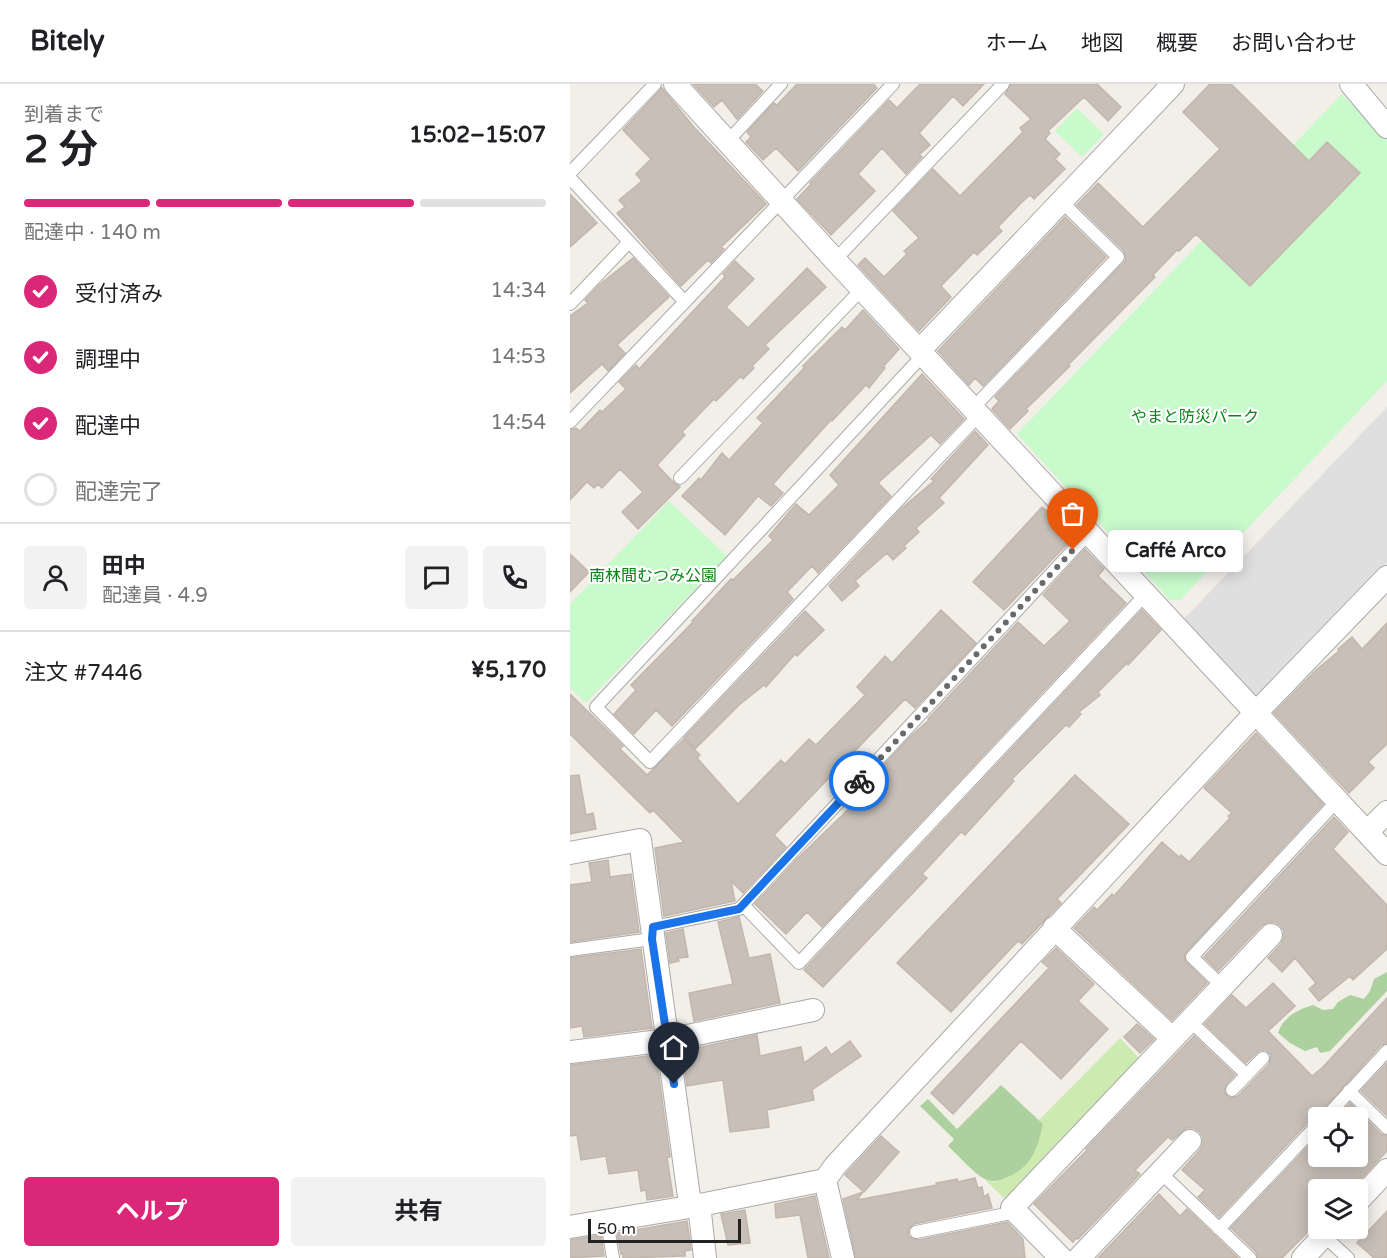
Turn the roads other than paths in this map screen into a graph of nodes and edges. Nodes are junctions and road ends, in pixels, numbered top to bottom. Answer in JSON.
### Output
{"nodes":[{"id":1,"x":654,"y":84,"type":"edge"},
{"id":2,"x":675,"y":84,"type":"edge"},
{"id":3,"x":781,"y":84,"type":"edge"},
{"id":4,"x":893,"y":84,"type":"edge"},
{"id":5,"x":1003,"y":84,"type":"edge"},
{"id":6,"x":1173,"y":84,"type":"edge"},
{"id":7,"x":1355,"y":86,"type":"edge"},
{"id":8,"x":1387,"y":127,"type":"edge"},
{"id":9,"x":727,"y":142,"type":"junction"},
{"id":10,"x":570,"y":173,"type":"edge"},
{"id":11,"x":570,"y":178,"type":"edge"},
{"id":12,"x":782,"y":201,"type":"junction"},
{"id":13,"x":1061,"y":201,"type":"junction"},
{"id":14,"x":629,"y":242,"type":"junction"},
{"id":15,"x":835,"y":260,"type":"junction"},
{"id":16,"x":862,"y":289,"type":"junction"},
{"id":17,"x":684,"y":301,"type":"junction"},
{"id":18,"x":570,"y":304,"type":"edge"},
{"id":19,"x":922,"y":352,"type":"junction"},
{"id":20,"x":976,"y":412,"type":"junction"},
{"id":21,"x":570,"y":422,"type":"edge"},
{"id":22,"x":681,"y":478,"type":"dead end"},
{"id":23,"x":1089,"y":533,"type":"junction"},
{"id":24,"x":1387,"y":577,"type":"edge"},
{"id":25,"x":1146,"y":594,"type":"junction"},
{"id":26,"x":1257,"y":712,"type":"junction"},
{"id":27,"x":1338,"y":800,"type":"junction"},
{"id":28,"x":1387,"y":812,"type":"edge"},
{"id":29,"x":1367,"y":832,"type":"junction"},
{"id":30,"x":570,"y":853,"type":"edge"},
{"id":31,"x":1387,"y":854,"type":"edge"},
{"id":32,"x":743,"y":905,"type":"junction"},
{"id":33,"x":1054,"y":928,"type":"junction"},
{"id":34,"x":652,"y":933,"type":"junction"},
{"id":35,"x":1271,"y":935,"type":"dead end"},
{"id":36,"x":570,"y":950,"type":"edge"},
{"id":37,"x":1222,"y":986,"type":"junction"},
{"id":38,"x":813,"y":1010,"type":"dead end"},
{"id":39,"x":1190,"y":1022,"type":"junction"},
{"id":40,"x":1172,"y":1038,"type":"junction"},
{"id":41,"x":668,"y":1040,"type":"junction"},
{"id":42,"x":1387,"y":1051,"type":"edge"},
{"id":43,"x":570,"y":1053,"type":"edge"},
{"id":44,"x":1263,"y":1058,"type":"dead end"},
{"id":45,"x":1247,"y":1075,"type":"junction"},
{"id":46,"x":1232,"y":1090,"type":"dead end"},
{"id":47,"x":1349,"y":1091,"type":"junction"},
{"id":48,"x":1335,"y":1107,"type":"edge"},
{"id":49,"x":1387,"y":1128,"type":"edge"},
{"id":50,"x":1308,"y":1135,"type":"edge"},
{"id":51,"x":1190,"y":1141,"type":"dead end"},
{"id":52,"x":1387,"y":1170,"type":"edge"},
{"id":53,"x":1160,"y":1172,"type":"junction"},
{"id":54,"x":825,"y":1180,"type":"junction"},
{"id":55,"x":1368,"y":1190,"type":"edge"},
{"id":56,"x":695,"y":1206,"type":"junction"},
{"id":57,"x":1012,"y":1208,"type":"junction"},
{"id":58,"x":607,"y":1221,"type":"junction"},
{"id":59,"x":570,"y":1227,"type":"edge"},
{"id":60,"x":1219,"y":1229,"type":"junction"},
{"id":61,"x":916,"y":1232,"type":"dead end"},
{"id":62,"x":1321,"y":1239,"type":"edge"},
{"id":63,"x":1333,"y":1239,"type":"edge"},
{"id":64,"x":613,"y":1258,"type":"edge"},
{"id":65,"x":705,"y":1258,"type":"edge"},
{"id":66,"x":843,"y":1258,"type":"edge"},
{"id":67,"x":1061,"y":1258,"type":"edge"},
{"id":68,"x":1079,"y":1258,"type":"edge"},
{"id":69,"x":1250,"y":1258,"type":"edge"},
{"id":70,"x":1303,"y":1258,"type":"edge"},
{"id":71,"x":1348,"y":1258,"type":"edge"}],
"edges":[{"from":1,"to":10,"type":"lane"},
{"from":2,"to":9,"type":"street"},
{"from":3,"to":9,"type":"lane"},
{"from":4,"to":12,"type":"lane"},
{"from":5,"to":15,"type":"lane"},
{"from":6,"to":13,"type":"street"},
{"from":7,"to":8,"type":"street"},
{"from":9,"to":12,"type":"street"},
{"from":11,"to":14,"type":"lane"},
{"from":12,"to":15,"type":"street"},
{"from":12,"to":17,"type":"lane"},
{"from":13,"to":19,"type":"street"},
{"from":13,"to":20,"type":"lane"},
{"from":14,"to":17,"type":"lane"},
{"from":14,"to":18,"type":"lane"},
{"from":15,"to":16,"type":"street"},
{"from":16,"to":19,"type":"street"},
{"from":16,"to":22,"type":"lane"},
{"from":17,"to":21,"type":"lane"},
{"from":19,"to":20,"type":"street"},
{"from":19,"to":20,"type":"lane"},
{"from":20,"to":23,"type":"street"},
{"from":23,"to":25,"type":"street"},
{"from":23,"to":32,"type":"lane"},
{"from":24,"to":26,"type":"street"},
{"from":25,"to":26,"type":"street"},
{"from":25,"to":32,"type":"lane"},
{"from":26,"to":27,"type":"street"},
{"from":26,"to":33,"type":"street"},
{"from":27,"to":29,"type":"street"},
{"from":27,"to":37,"type":"lane"},
{"from":28,"to":29,"type":"street"},
{"from":29,"to":31,"type":"street"},
{"from":30,"to":34,"type":"street"},
{"from":32,"to":34,"type":"lane"},
{"from":33,"to":40,"type":"street"},
{"from":33,"to":54,"type":"street"},
{"from":34,"to":36,"type":"lane"},
{"from":34,"to":41,"type":"street"},
{"from":35,"to":37,"type":"street"},
{"from":37,"to":39,"type":"street"},
{"from":38,"to":41,"type":"street"},
{"from":39,"to":40,"type":"street"},
{"from":39,"to":45,"type":"lane"},
{"from":40,"to":57,"type":"street"},
{"from":41,"to":43,"type":"street"},
{"from":41,"to":56,"type":"street"},
{"from":42,"to":47,"type":"lane"},
{"from":44,"to":45,"type":"lane"},
{"from":45,"to":46,"type":"lane"},
{"from":47,"to":48,"type":"lane"},
{"from":47,"to":49,"type":"lane"},
{"from":50,"to":60,"type":"lane"},
{"from":51,"to":53,"type":"street"},
{"from":52,"to":55,"type":"street"},
{"from":53,"to":60,"type":"lane"},
{"from":53,"to":68,"type":"street"},
{"from":54,"to":56,"type":"street"},
{"from":54,"to":66,"type":"street"},
{"from":56,"to":58,"type":"street"},
{"from":56,"to":65,"type":"street"},
{"from":57,"to":61,"type":"lane"},
{"from":57,"to":67,"type":"street"},
{"from":58,"to":59,"type":"street"},
{"from":58,"to":64,"type":"lane"},
{"from":60,"to":69,"type":"lane"},
{"from":62,"to":70,"type":"street"},
{"from":63,"to":71,"type":"lane"}]}
